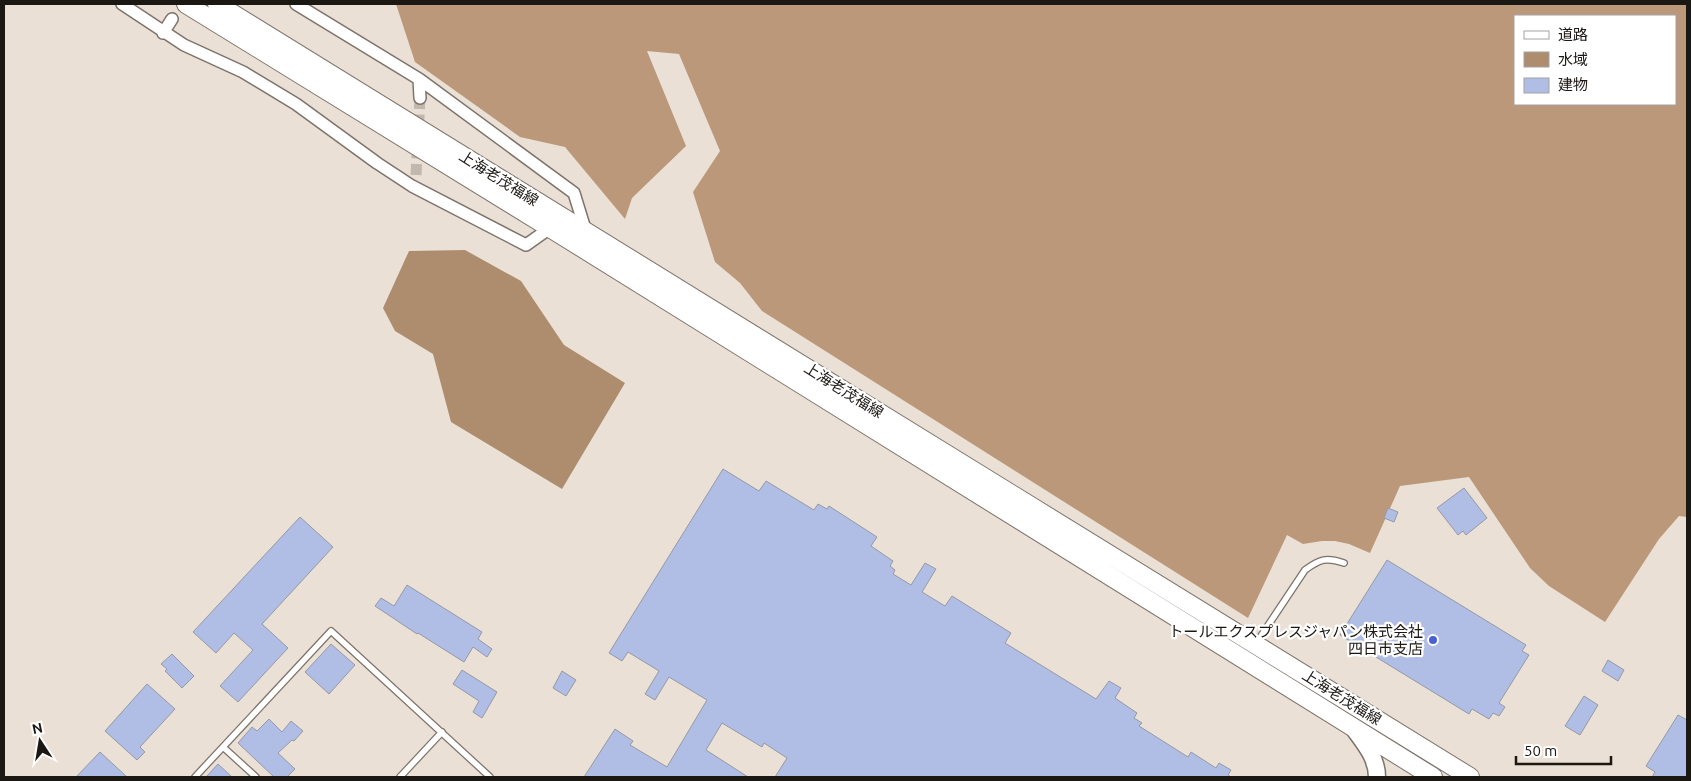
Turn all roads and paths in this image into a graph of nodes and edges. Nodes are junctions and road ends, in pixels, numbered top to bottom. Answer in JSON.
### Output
{"nodes":[{"id":1,"x":122,"y":4,"type":"edge"},
{"id":2,"x":186,"y":4,"type":"edge"},
{"id":3,"x":218,"y":4,"type":"edge"},
{"id":4,"x":296,"y":4,"type":"edge"},
{"id":5,"x":172,"y":19,"type":"dead end"},
{"id":6,"x":163,"y":33,"type":"junction"},
{"id":7,"x":419,"y":79,"type":"junction"},
{"id":8,"x":420,"y":98,"type":"tunnel mouth"},
{"id":9,"x":550,"y":228,"type":"junction"},
{"id":10,"x":586,"y":232,"type":"junction"},
{"id":11,"x":1344,"y":563,"type":"dead end"},
{"id":12,"x":1256,"y":644,"type":"junction"},
{"id":13,"x":1352,"y":726,"type":"junction"},
{"id":14,"x":442,"y":732,"type":"junction"},
{"id":15,"x":224,"y":747,"type":"junction"},
{"id":16,"x":195,"y":777,"type":"edge"},
{"id":17,"x":256,"y":777,"type":"edge"},
{"id":18,"x":400,"y":777,"type":"edge"},
{"id":19,"x":490,"y":777,"type":"edge"},
{"id":20,"x":1377,"y":777,"type":"edge"},
{"id":21,"x":1433,"y":777,"type":"edge"},
{"id":22,"x":1470,"y":777,"type":"edge"}],
"edges":[{"from":1,"to":6,"type":"street"},
{"from":2,"to":9,"type":"main road","name":"上海老茂福線"},
{"from":3,"to":10,"type":"main road","name":"上海老茂福線"},
{"from":4,"to":7,"type":"street"},
{"from":5,"to":6,"type":"street"},
{"from":6,"to":9,"type":"street"},
{"from":7,"to":8,"type":"street"},
{"from":7,"to":10,"type":"street"},
{"from":9,"to":13,"type":"main road","name":"上海老茂福線"},
{"from":10,"to":12,"type":"main road","name":"上海老茂福線"},
{"from":11,"to":12,"type":"lane"},
{"from":12,"to":22,"type":"main road","name":"上海老茂福線"},
{"from":13,"to":20,"type":"street"},
{"from":13,"to":21,"type":"main road","name":"上海老茂福線"},
{"from":14,"to":15,"type":"lane"},
{"from":14,"to":18,"type":"lane"},
{"from":14,"to":19,"type":"lane"},
{"from":15,"to":16,"type":"lane"},
{"from":15,"to":17,"type":"lane"}]}
